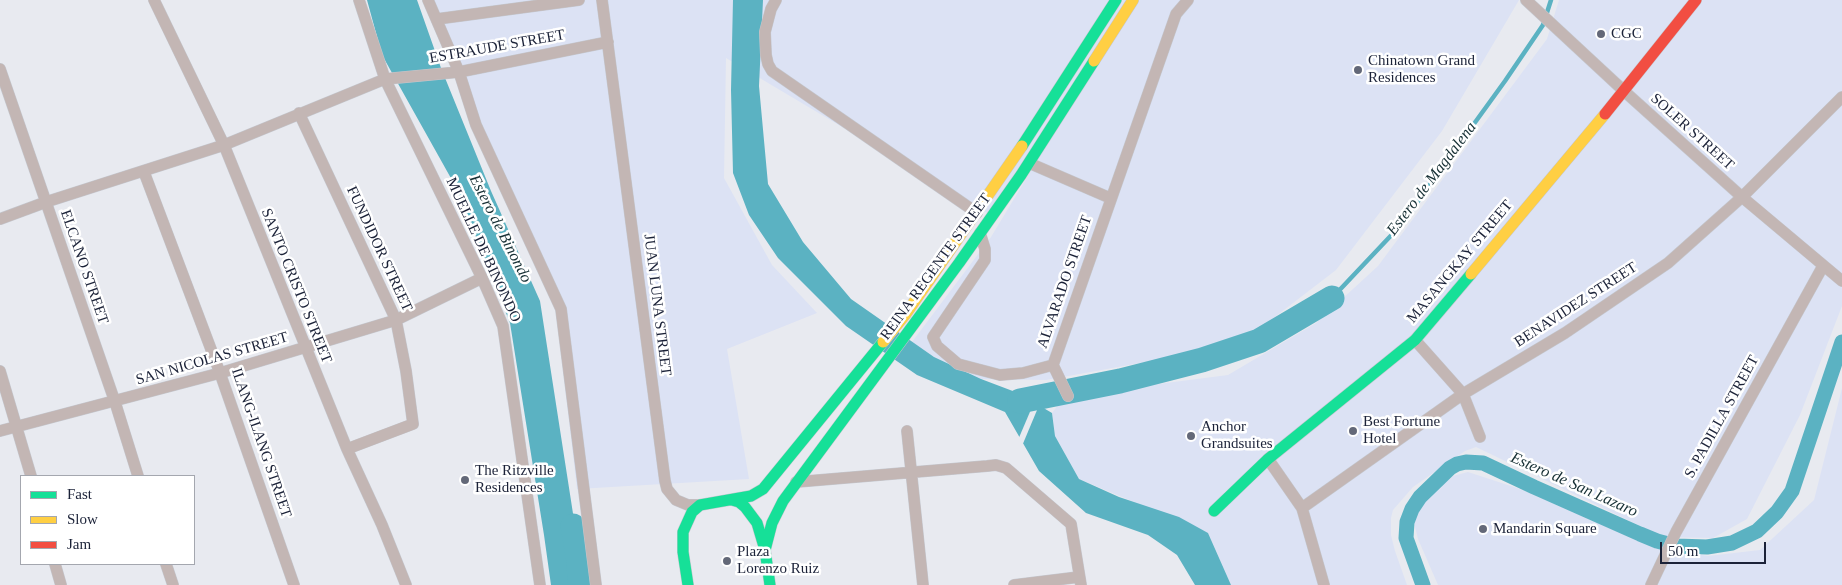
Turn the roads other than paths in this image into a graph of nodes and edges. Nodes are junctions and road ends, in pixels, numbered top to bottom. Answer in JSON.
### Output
{"nodes":[{"id":1,"x":154,"y":0,"type":"edge"},
{"id":2,"x":358,"y":0,"type":"edge"},
{"id":3,"x":428,"y":0,"type":"edge"},
{"id":4,"x":579,"y":0,"type":"edge"},
{"id":5,"x":602,"y":0,"type":"edge"},
{"id":6,"x":776,"y":0,"type":"edge"},
{"id":7,"x":1116,"y":0,"type":"edge"},
{"id":8,"x":1133,"y":0,"type":"edge"},
{"id":9,"x":1188,"y":0,"type":"edge"},
{"id":10,"x":1696,"y":0,"type":"edge"},
{"id":11,"x":1530,"y":3,"type":"edge"},
{"id":12,"x":437,"y":19,"type":"junction"},
{"id":13,"x":608,"y":42,"type":"junction"},
{"id":14,"x":0,"y":69,"type":"edge"},
{"id":15,"x":459,"y":72,"type":"junction"},
{"id":16,"x":389,"y":79,"type":"junction"},
{"id":17,"x":1624,"y":91,"type":"junction"},
{"id":18,"x":1842,"y":97,"type":"edge"},
{"id":19,"x":300,"y":113,"type":"junction"},
{"id":20,"x":224,"y":145,"type":"junction"},
{"id":21,"x":1029,"y":163,"type":"junction"},
{"id":22,"x":144,"y":172,"type":"junction"},
{"id":23,"x":1742,"y":197,"type":"junction"},
{"id":24,"x":1110,"y":198,"type":"junction"},
{"id":25,"x":46,"y":202,"type":"junction"},
{"id":26,"x":974,"y":211,"type":"junction"},
{"id":27,"x":0,"y":219,"type":"edge"},
{"id":28,"x":980,"y":233,"type":"junction"},
{"id":29,"x":1823,"y":266,"type":"junction"},
{"id":30,"x":482,"y":278,"type":"junction"},
{"id":31,"x":1842,"y":281,"type":"edge"},
{"id":32,"x":910,"y":318,"type":"junction"},
{"id":33,"x":396,"y":320,"type":"junction"},
{"id":34,"x":1414,"y":340,"type":"junction"},
{"id":35,"x":305,"y":348,"type":"junction"},
{"id":36,"x":1053,"y":364,"type":"junction"},
{"id":37,"x":0,"y":371,"type":"edge"},
{"id":38,"x":220,"y":373,"type":"junction"},
{"id":39,"x":1463,"y":394,"type":"junction"},
{"id":40,"x":1068,"y":396,"type":"dead end"},
{"id":41,"x":115,"y":402,"type":"junction"},
{"id":42,"x":18,"y":427,"type":"junction"},
{"id":43,"x":0,"y":431,"type":"edge"},
{"id":44,"x":907,"y":431,"type":"dead end"},
{"id":45,"x":1480,"y":437,"type":"dead end"},
{"id":46,"x":346,"y":449,"type":"junction"},
{"id":47,"x":1268,"y":458,"type":"junction"},
{"id":48,"x":912,"y":472,"type":"junction"},
{"id":49,"x":31,"y":475,"type":"edge"},
{"id":50,"x":138,"y":475,"type":"edge"},
{"id":51,"x":796,"y":482,"type":"junction"},
{"id":52,"x":732,"y":500,"type":"junction"},
{"id":53,"x":700,"y":505,"type":"junction"},
{"id":54,"x":1302,"y":508,"type":"junction"},
{"id":55,"x":1214,"y":511,"type":"dead end"},
{"id":56,"x":765,"y":550,"type":"junction"},
{"id":57,"x":55,"y":565,"type":"edge"},
{"id":58,"x":166,"y":565,"type":"edge"},
{"id":59,"x":1080,"y":581,"type":"edge"},
{"id":60,"x":61,"y":585,"type":"edge"},
{"id":61,"x":173,"y":585,"type":"edge"},
{"id":62,"x":294,"y":585,"type":"edge"},
{"id":63,"x":406,"y":585,"type":"edge"},
{"id":64,"x":540,"y":585,"type":"edge"},
{"id":65,"x":596,"y":585,"type":"edge"},
{"id":66,"x":688,"y":585,"type":"edge"},
{"id":67,"x":770,"y":585,"type":"edge"},
{"id":68,"x":924,"y":585,"type":"edge"},
{"id":69,"x":1014,"y":585,"type":"edge"},
{"id":70,"x":1324,"y":585,"type":"edge"},
{"id":71,"x":1651,"y":585,"type":"edge"}],
"edges":[{"from":1,"to":20,"type":"street","name":"SANTO CRISTO STREET"},
{"from":2,"to":16,"type":"street","name":"MUELLE DE BINONDO"},
{"from":3,"to":12,"type":"street"},
{"from":4,"to":12,"type":"street"},
{"from":5,"to":13,"type":"street","name":"JUAN LUNA STREET"},
{"from":6,"to":26,"type":"street"},
{"from":7,"to":26,"type":"main road","name":"REINA REGENTE STREET"},
{"from":8,"to":21,"type":"main road","name":"REINA REGENTE STREET"},
{"from":9,"to":24,"type":"street","name":"ALVARADO STREET"},
{"from":10,"to":17,"type":"main road","name":"MASANGKAY STREET"},
{"from":11,"to":17,"type":"street","name":"SOLER STREET"},
{"from":12,"to":15,"type":"street"},
{"from":13,"to":15,"type":"street","name":"ESTRAUDE STREET"},
{"from":13,"to":53,"type":"street","name":"JUAN LUNA STREET"},
{"from":14,"to":25,"type":"street","name":"ELCANO STREET"},
{"from":15,"to":16,"type":"street","name":"ESTRAUDE STREET"},
{"from":15,"to":65,"type":"street"},
{"from":16,"to":19,"type":"street","name":"ESTRAUDE STREET"},
{"from":16,"to":30,"type":"street","name":"MUELLE DE BINONDO"},
{"from":17,"to":23,"type":"street","name":"SOLER STREET"},
{"from":17,"to":34,"type":"main road","name":"MASANGKAY STREET"},
{"from":18,"to":23,"type":"street","name":"BENAVIDEZ STREET"},
{"from":19,"to":20,"type":"street","name":"ESTRAUDE STREET"},
{"from":19,"to":33,"type":"street","name":"FUNDIDOR STREET"},
{"from":20,"to":22,"type":"street","name":"ESTRAUDE STREET"},
{"from":20,"to":35,"type":"street","name":"SANTO CRISTO STREET"},
{"from":21,"to":24,"type":"street"},
{"from":21,"to":28,"type":"main road","name":"REINA REGENTE STREET"},
{"from":22,"to":25,"type":"street","name":"ESTRAUDE STREET"},
{"from":22,"to":38,"type":"street","name":"ILANG-ILANG STREET"},
{"from":23,"to":29,"type":"street","name":"SOLER STREET"},
{"from":23,"to":39,"type":"street","name":"BENAVIDEZ STREET"},
{"from":24,"to":36,"type":"street","name":"ALVARADO STREET"},
{"from":25,"to":27,"type":"street","name":"ESTRAUDE STREET"},
{"from":25,"to":41,"type":"street","name":"ELCANO STREET"},
{"from":26,"to":32,"type":"main road","name":"REINA REGENTE STREET"},
{"from":28,"to":32,"type":"main road","name":"REINA REGENTE STREET"},
{"from":28,"to":36,"type":"street","name":"ALVARADO STREET"},
{"from":29,"to":31,"type":"street","name":"SOLER STREET"},
{"from":29,"to":71,"type":"street","name":"S. PADILLA STREET"},
{"from":30,"to":33,"type":"street","name":"SAN NICOLAS STREET"},
{"from":30,"to":64,"type":"street","name":"MUELLE DE BINONDO"},
{"from":32,"to":51,"type":"main road","name":"REINA REGENTE STREET"},
{"from":32,"to":52,"type":"main road","name":"REINA REGENTE STREET"},
{"from":33,"to":35,"type":"street","name":"SAN NICOLAS STREET"},
{"from":33,"to":46,"type":"street","name":"FUNDIDOR STREET"},
{"from":34,"to":39,"type":"street"},
{"from":34,"to":47,"type":"main road","name":"MASANGKAY STREET"},
{"from":35,"to":38,"type":"street","name":"SAN NICOLAS STREET"},
{"from":35,"to":46,"type":"street","name":"SANTO CRISTO STREET"},
{"from":36,"to":40,"type":"street"},
{"from":37,"to":42,"type":"street"},
{"from":38,"to":41,"type":"street","name":"SAN NICOLAS STREET"},
{"from":38,"to":62,"type":"street","name":"ILANG-ILANG STREET"},
{"from":39,"to":45,"type":"street"},
{"from":39,"to":54,"type":"street","name":"BENAVIDEZ STREET"},
{"from":41,"to":42,"type":"street","name":"SAN NICOLAS STREET"},
{"from":41,"to":50,"type":"street","name":"ELCANO STREET"},
{"from":42,"to":43,"type":"street","name":"SAN NICOLAS STREET"},
{"from":42,"to":49,"type":"street"},
{"from":44,"to":48,"type":"street"},
{"from":46,"to":63,"type":"street","name":"SANTO CRISTO STREET"},
{"from":47,"to":54,"type":"street"},
{"from":47,"to":55,"type":"main road","name":"MASANGKAY STREET"},
{"from":48,"to":51,"type":"street"},
{"from":48,"to":59,"type":"street"},
{"from":48,"to":68,"type":"street"},
{"from":51,"to":56,"type":"main road","name":"REINA REGENTE STREET"},
{"from":52,"to":53,"type":"main road","name":"REINA REGENTE STREET"},
{"from":52,"to":56,"type":"main road"},
{"from":53,"to":66,"type":"main road"},
{"from":54,"to":70,"type":"street"},
{"from":56,"to":67,"type":"main road"},
{"from":57,"to":60,"type":"street"},
{"from":58,"to":61,"type":"street"},
{"from":59,"to":69,"type":"street"}]}
